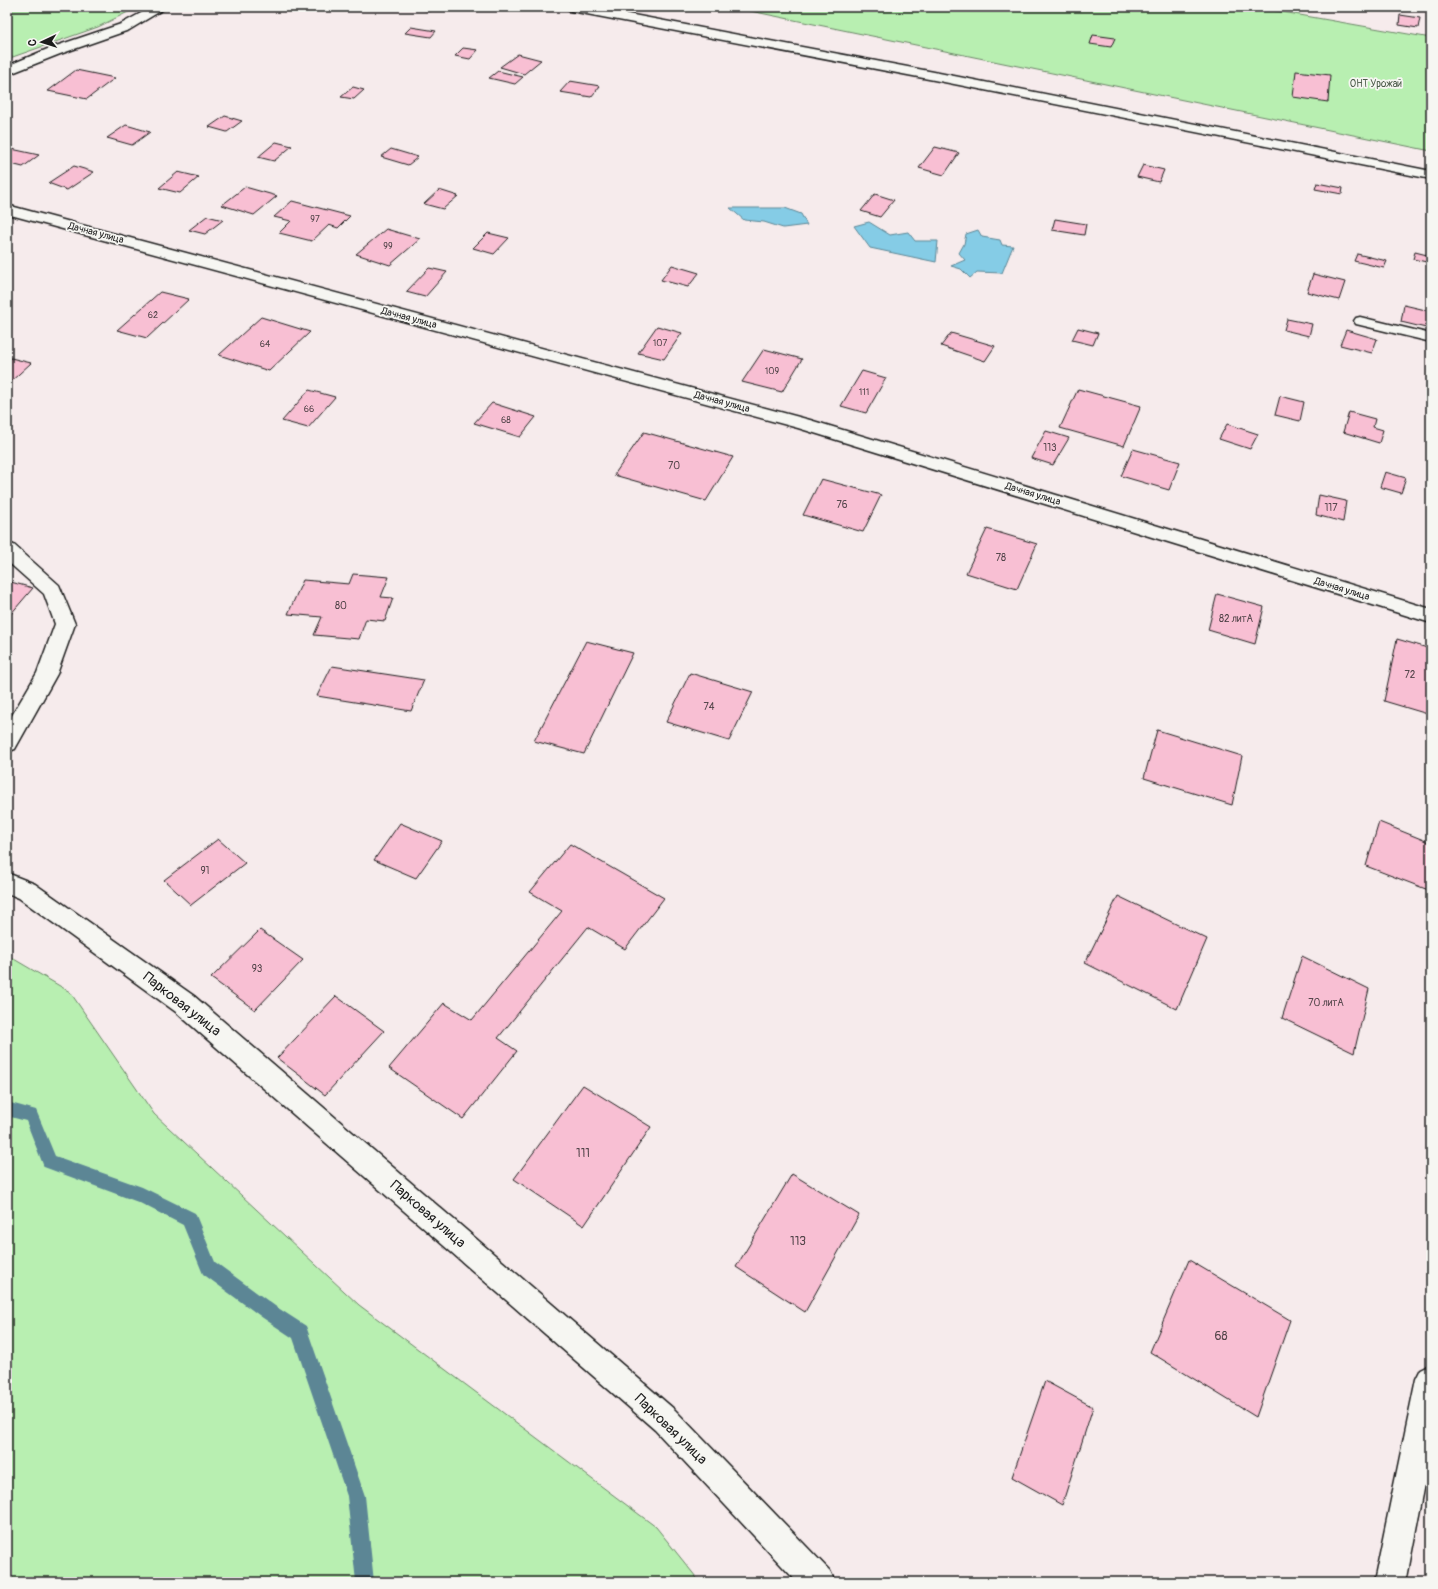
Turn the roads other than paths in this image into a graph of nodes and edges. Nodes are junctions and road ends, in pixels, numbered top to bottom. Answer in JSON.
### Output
{"nodes":[{"id":1,"x":161,"y":7,"type":"edge"},
{"id":2,"x":571,"y":7,"type":"edge"},
{"id":3,"x":7,"y":71,"type":"edge"},
{"id":4,"x":1431,"y":175,"type":"edge"},
{"id":5,"x":7,"y":209,"type":"edge"},
{"id":6,"x":1360,"y":321,"type":"dead end"},
{"id":7,"x":1431,"y":338,"type":"edge"},
{"id":8,"x":7,"y":550,"type":"edge"},
{"id":9,"x":1431,"y":616,"type":"edge"},
{"id":10,"x":7,"y":743,"type":"edge"},
{"id":11,"x":7,"y":883,"type":"edge"},
{"id":12,"x":1431,"y":1379,"type":"edge"},
{"id":13,"x":819,"y":1582,"type":"edge"},
{"id":14,"x":1390,"y":1582,"type":"edge"}],
"edges":[{"from":1,"to":3,"type":"street"},
{"from":2,"to":4,"type":"street"},
{"from":5,"to":9,"type":"street","name":"Дачная улица"},
{"from":6,"to":7,"type":"lane"},
{"from":8,"to":10,"type":"street"},
{"from":11,"to":13,"type":"street","name":"Парковая улица"},
{"from":12,"to":14,"type":"street"}]}
